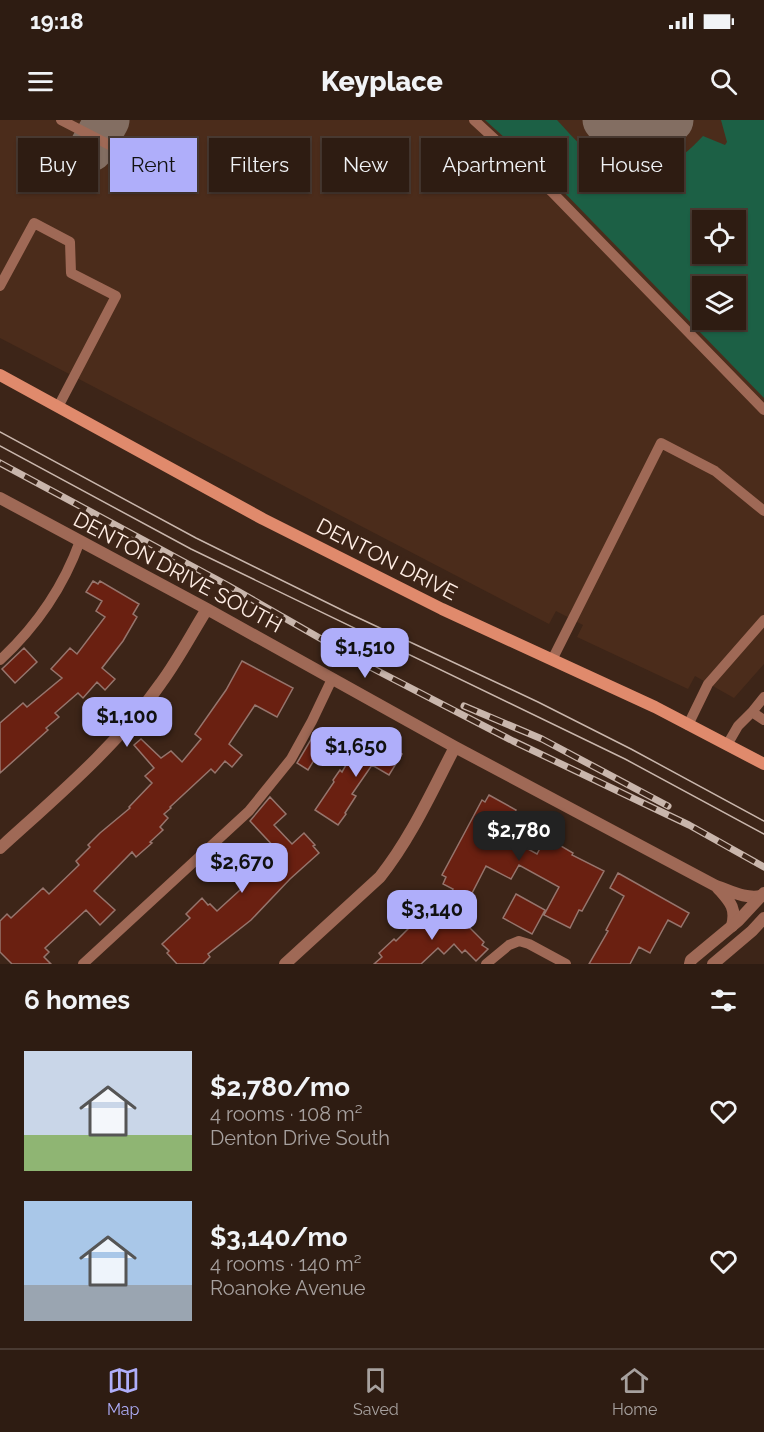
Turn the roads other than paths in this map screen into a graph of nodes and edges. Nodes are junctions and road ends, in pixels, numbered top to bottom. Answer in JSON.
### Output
{"nodes":[{"id":1,"x":61,"y":120,"type":"edge"},
{"id":2,"x":474,"y":120,"type":"edge"},
{"id":3,"x":110,"y":145,"type":"edge"},
{"id":4,"x":0,"y":286,"type":"edge"},
{"id":5,"x":0,"y":375,"type":"edge"},
{"id":6,"x":58,"y":407,"type":"junction"},
{"id":7,"x":764,"y":410,"type":"edge"},
{"id":8,"x":0,"y":498,"type":"edge"},
{"id":9,"x":764,"y":511,"type":"edge"},
{"id":10,"x":80,"y":541,"type":"junction"},
{"id":11,"x":207,"y":609,"type":"junction"},
{"id":12,"x":764,"y":620,"type":"edge"},
{"id":13,"x":0,"y":660,"type":"edge"},
{"id":14,"x":552,"y":660,"type":"junction"},
{"id":15,"x":332,"y":679,"type":"junction"},
{"id":16,"x":764,"y":697,"type":"edge"},
{"id":17,"x":752,"y":712,"type":"junction"},
{"id":18,"x":764,"y":720,"type":"edge"},
{"id":19,"x":688,"y":725,"type":"junction"},
{"id":20,"x":727,"y":745,"type":"junction"},
{"id":21,"x":455,"y":747,"type":"junction"},
{"id":22,"x":764,"y":764,"type":"edge"},
{"id":23,"x":0,"y":848,"type":"edge"},
{"id":24,"x":716,"y":886,"type":"junction"},
{"id":25,"x":763,"y":894,"type":"edge"},
{"id":26,"x":761,"y":923,"type":"edge"},
{"id":27,"x":732,"y":926,"type":"junction"},
{"id":28,"x":83,"y":964,"type":"edge"},
{"id":29,"x":285,"y":964,"type":"edge"},
{"id":30,"x":486,"y":964,"type":"edge"},
{"id":31,"x":566,"y":964,"type":"edge"},
{"id":32,"x":690,"y":964,"type":"edge"},
{"id":33,"x":713,"y":964,"type":"edge"}],
"edges":[{"from":1,"to":3,"type":"lane"},
{"from":2,"to":7,"type":"lane"},
{"from":4,"to":6,"type":"lane"},
{"from":5,"to":6,"type":"main road","name":"DENTON DRIVE"},
{"from":6,"to":14,"type":"main road","name":"DENTON DRIVE"},
{"from":8,"to":10,"type":"street","name":"DENTON DRIVE SOUTH"},
{"from":9,"to":14,"type":"lane"},
{"from":10,"to":11,"type":"street","name":"DENTON DRIVE SOUTH"},
{"from":10,"to":13,"type":"lane"},
{"from":11,"to":15,"type":"street","name":"DENTON DRIVE SOUTH"},
{"from":11,"to":23,"type":"street"},
{"from":12,"to":19,"type":"lane"},
{"from":14,"to":19,"type":"main road","name":"DENTON DRIVE"},
{"from":15,"to":21,"type":"street","name":"DENTON DRIVE SOUTH"},
{"from":15,"to":28,"type":"lane"},
{"from":16,"to":17,"type":"lane"},
{"from":17,"to":18,"type":"lane"},
{"from":17,"to":20,"type":"lane"},
{"from":19,"to":20,"type":"main road","name":"DENTON DRIVE"},
{"from":20,"to":22,"type":"main road","name":"DENTON DRIVE"},
{"from":21,"to":24,"type":"street","name":"DENTON DRIVE SOUTH"},
{"from":21,"to":29,"type":"street"},
{"from":24,"to":25,"type":"street","name":"DENTON DRIVE SOUTH"},
{"from":24,"to":27,"type":"street","name":"DENTON DRIVE SOUTH"},
{"from":25,"to":27,"type":"street"},
{"from":26,"to":33,"type":"street"},
{"from":27,"to":32,"type":"street"},
{"from":30,"to":31,"type":"lane"}]}
